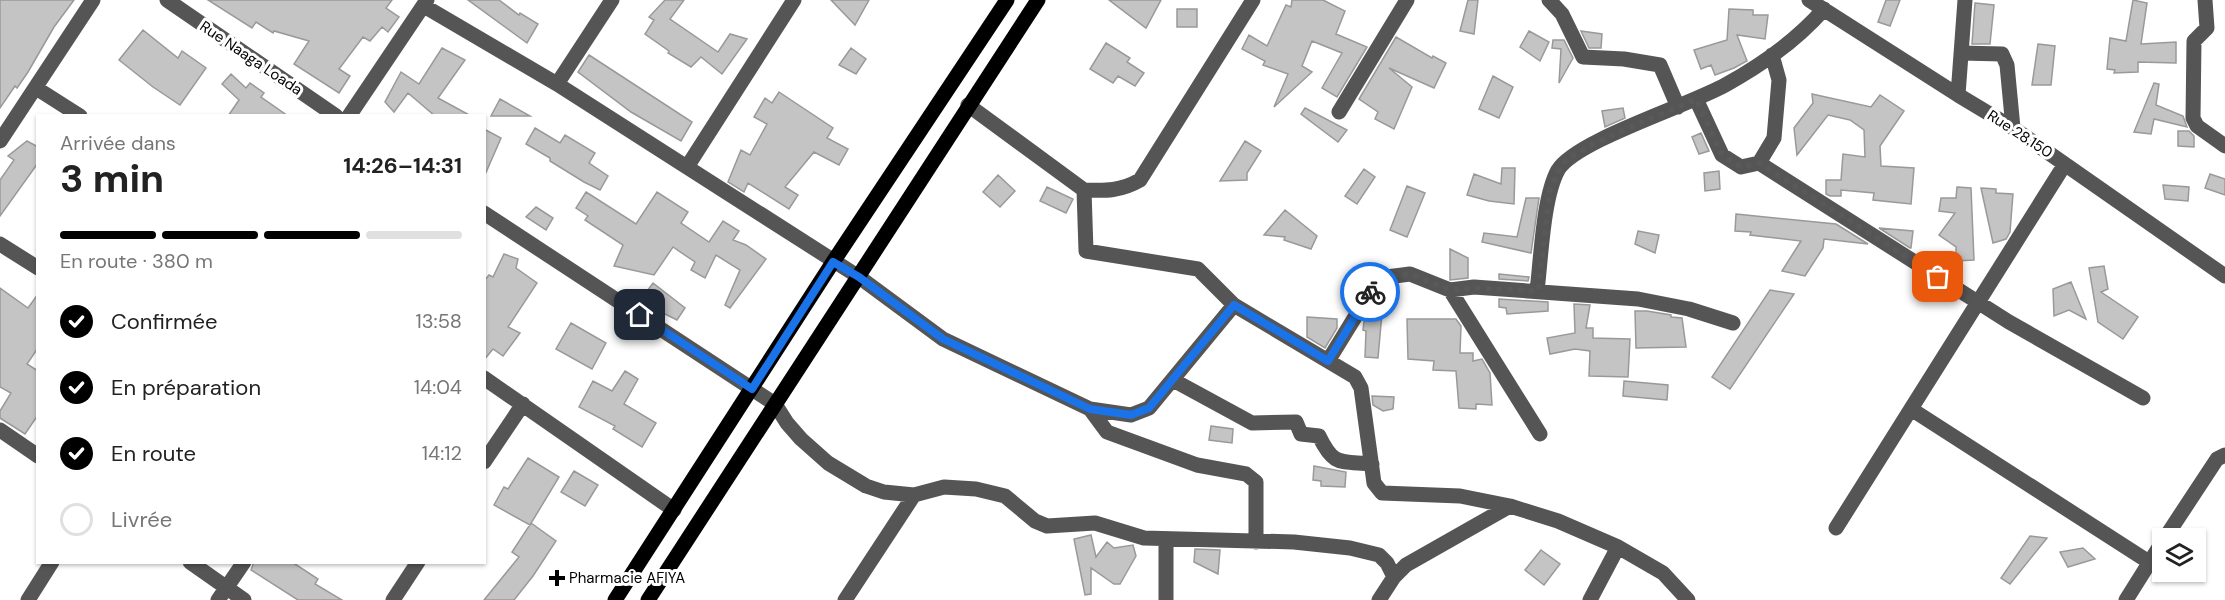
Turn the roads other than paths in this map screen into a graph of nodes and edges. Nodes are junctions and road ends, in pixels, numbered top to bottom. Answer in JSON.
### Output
{"nodes":[{"id":1,"x":93,"y":0,"type":"edge"},
{"id":2,"x":166,"y":0,"type":"edge"},
{"id":3,"x":612,"y":0,"type":"edge"},
{"id":4,"x":794,"y":0,"type":"edge"},
{"id":5,"x":1007,"y":0,"type":"edge"},
{"id":6,"x":1038,"y":0,"type":"edge"},
{"id":7,"x":1253,"y":0,"type":"edge"},
{"id":8,"x":1407,"y":0,"type":"edge"},
{"id":9,"x":1549,"y":0,"type":"edge"},
{"id":10,"x":1809,"y":0,"type":"edge"},
{"id":11,"x":1965,"y":0,"type":"edge"},
{"id":12,"x":2205,"y":0,"type":"edge"},
{"id":13,"x":426,"y":3,"type":"edge"},
{"id":14,"x":1824,"y":9,"type":"junction"},
{"id":15,"x":1961,"y":53,"type":"junction"},
{"id":16,"x":1772,"y":55,"type":"junction"},
{"id":17,"x":557,"y":84,"type":"junction"},
{"id":18,"x":36,"y":88,"type":"junction"},
{"id":19,"x":1958,"y":95,"type":"junction"},
{"id":20,"x":1696,"y":99,"type":"junction"},
{"id":21,"x":968,"y":105,"type":"junction"},
{"id":22,"x":1678,"y":107,"type":"junction"},
{"id":23,"x":1339,"y":112,"type":"dead end"},
{"id":24,"x":77,"y":114,"type":"edge"},
{"id":25,"x":333,"y":114,"type":"edge"},
{"id":26,"x":350,"y":114,"type":"edge"},
{"id":27,"x":2013,"y":128,"type":"junction"},
{"id":28,"x":0,"y":141,"type":"edge"},
{"id":29,"x":2225,"y":146,"type":"edge"},
{"id":30,"x":1759,"y":163,"type":"junction"},
{"id":31,"x":2065,"y":164,"type":"junction"},
{"id":32,"x":687,"y":167,"type":"junction"},
{"id":33,"x":1084,"y":190,"type":"junction"},
{"id":34,"x":486,"y":214,"type":"edge"},
{"id":35,"x":0,"y":244,"type":"edge"},
{"id":36,"x":833,"y":262,"type":"junction"},
{"id":37,"x":36,"y":267,"type":"edge"},
{"id":38,"x":2224,"y":275,"type":"edge"},
{"id":39,"x":859,"y":277,"type":"junction"},
{"id":40,"x":1450,"y":290,"type":"junction"},
{"id":41,"x":1538,"y":291,"type":"junction"},
{"id":42,"x":1978,"y":302,"type":"junction"},
{"id":43,"x":1234,"y":305,"type":"junction"},
{"id":44,"x":1733,"y":323,"type":"dead end"},
{"id":45,"x":1328,"y":361,"type":"junction"},
{"id":46,"x":486,"y":379,"type":"edge"},
{"id":47,"x":1173,"y":380,"type":"junction"},
{"id":48,"x":752,"y":389,"type":"junction"},
{"id":49,"x":2143,"y":398,"type":"dead end"},
{"id":50,"x":523,"y":404,"type":"junction"},
{"id":51,"x":775,"y":404,"type":"junction"},
{"id":52,"x":1090,"y":409,"type":"junction"},
{"id":53,"x":1911,"y":409,"type":"junction"},
{"id":54,"x":0,"y":430,"type":"edge"},
{"id":55,"x":1540,"y":434,"type":"dead end"},
{"id":56,"x":36,"y":455,"type":"edge"},
{"id":57,"x":2225,"y":455,"type":"edge"},
{"id":58,"x":486,"y":459,"type":"edge"},
{"id":59,"x":1372,"y":464,"type":"junction"},
{"id":60,"x":914,"y":495,"type":"junction"},
{"id":61,"x":1509,"y":506,"type":"junction"},
{"id":62,"x":674,"y":510,"type":"junction"},
{"id":63,"x":1836,"y":528,"type":"dead end"},
{"id":64,"x":2172,"y":528,"type":"edge"},
{"id":65,"x":1166,"y":539,"type":"junction"},
{"id":66,"x":1256,"y":542,"type":"junction"},
{"id":67,"x":1618,"y":547,"type":"junction"},
{"id":68,"x":2152,"y":558,"type":"edge"},
{"id":69,"x":2149,"y":562,"type":"junction"},
{"id":70,"x":51,"y":564,"type":"edge"},
{"id":71,"x":192,"y":564,"type":"edge"},
{"id":72,"x":242,"y":564,"type":"edge"},
{"id":73,"x":417,"y":564,"type":"edge"},
{"id":74,"x":1394,"y":577,"type":"junction"},
{"id":75,"x":222,"y":594,"type":"edge"},
{"id":76,"x":28,"y":600,"type":"edge"},
{"id":77,"x":244,"y":600,"type":"edge"},
{"id":78,"x":393,"y":600,"type":"edge"},
{"id":79,"x":615,"y":600,"type":"edge"},
{"id":80,"x":648,"y":600,"type":"edge"},
{"id":81,"x":845,"y":600,"type":"edge"},
{"id":82,"x":1166,"y":600,"type":"edge"},
{"id":83,"x":1379,"y":600,"type":"edge"},
{"id":84,"x":1590,"y":600,"type":"edge"},
{"id":85,"x":1688,"y":600,"type":"edge"},
{"id":86,"x":2126,"y":600,"type":"edge"}],
"edges":[{"from":1,"to":18,"type":"street"},
{"from":2,"to":25,"type":"street","name":"Rue Naaga Loada"},
{"from":3,"to":17,"type":"street"},
{"from":4,"to":32,"type":"street"},
{"from":5,"to":36,"type":"main road"},
{"from":6,"to":21,"type":"main road"},
{"from":7,"to":33,"type":"street"},
{"from":8,"to":23,"type":"street"},
{"from":9,"to":22,"type":"street"},
{"from":10,"to":14,"type":"street","name":"Rue 28.150"},
{"from":11,"to":15,"type":"street"},
{"from":12,"to":29,"type":"street"},
{"from":13,"to":17,"type":"street"},
{"from":13,"to":26,"type":"street"},
{"from":14,"to":16,"type":"street"},
{"from":14,"to":19,"type":"street","name":"Rue 28.150"},
{"from":15,"to":19,"type":"street"},
{"from":15,"to":27,"type":"street"},
{"from":16,"to":20,"type":"street"},
{"from":16,"to":30,"type":"street"},
{"from":17,"to":32,"type":"street"},
{"from":18,"to":24,"type":"street"},
{"from":18,"to":28,"type":"street"},
{"from":19,"to":27,"type":"street","name":"Rue 28.150"},
{"from":20,"to":22,"type":"street"},
{"from":20,"to":30,"type":"street"},
{"from":21,"to":33,"type":"street"},
{"from":21,"to":39,"type":"main road"},
{"from":22,"to":41,"type":"street"},
{"from":27,"to":31,"type":"street","name":"Rue 28.150"},
{"from":30,"to":42,"type":"street"},
{"from":31,"to":38,"type":"street","name":"Rue 28.150"},
{"from":31,"to":42,"type":"street"},
{"from":32,"to":36,"type":"street"},
{"from":33,"to":43,"type":"street"},
{"from":34,"to":48,"type":"street"},
{"from":35,"to":37,"type":"street"},
{"from":36,"to":39,"type":"street"},
{"from":36,"to":48,"type":"main road"},
{"from":39,"to":51,"type":"main road"},
{"from":39,"to":52,"type":"street"},
{"from":40,"to":41,"type":"street"},
{"from":40,"to":45,"type":"street"},
{"from":40,"to":55,"type":"street"},
{"from":41,"to":44,"type":"street"},
{"from":42,"to":49,"type":"street"},
{"from":42,"to":53,"type":"street"},
{"from":43,"to":45,"type":"street"},
{"from":43,"to":47,"type":"street"},
{"from":45,"to":59,"type":"street"},
{"from":46,"to":50,"type":"street"},
{"from":47,"to":52,"type":"street"},
{"from":47,"to":59,"type":"street"},
{"from":48,"to":51,"type":"street"},
{"from":48,"to":62,"type":"main road"},
{"from":50,"to":58,"type":"street"},
{"from":50,"to":62,"type":"street"},
{"from":51,"to":60,"type":"street"},
{"from":51,"to":80,"type":"main road"},
{"from":52,"to":66,"type":"street"},
{"from":53,"to":63,"type":"street"},
{"from":53,"to":69,"type":"street"},
{"from":54,"to":56,"type":"street"},
{"from":57,"to":64,"type":"street"},
{"from":59,"to":61,"type":"street"},
{"from":60,"to":65,"type":"street"},
{"from":60,"to":81,"type":"street"},
{"from":61,"to":67,"type":"street"},
{"from":61,"to":74,"type":"street"},
{"from":62,"to":79,"type":"main road"},
{"from":65,"to":66,"type":"street"},
{"from":65,"to":82,"type":"street"},
{"from":66,"to":74,"type":"street"},
{"from":67,"to":84,"type":"street"},
{"from":67,"to":85,"type":"street"},
{"from":68,"to":69,"type":"street"},
{"from":69,"to":86,"type":"street"},
{"from":70,"to":76,"type":"street"},
{"from":71,"to":75,"type":"street"},
{"from":72,"to":75,"type":"street"},
{"from":73,"to":78,"type":"street"},
{"from":74,"to":83,"type":"street"},
{"from":75,"to":77,"type":"street"}]}
